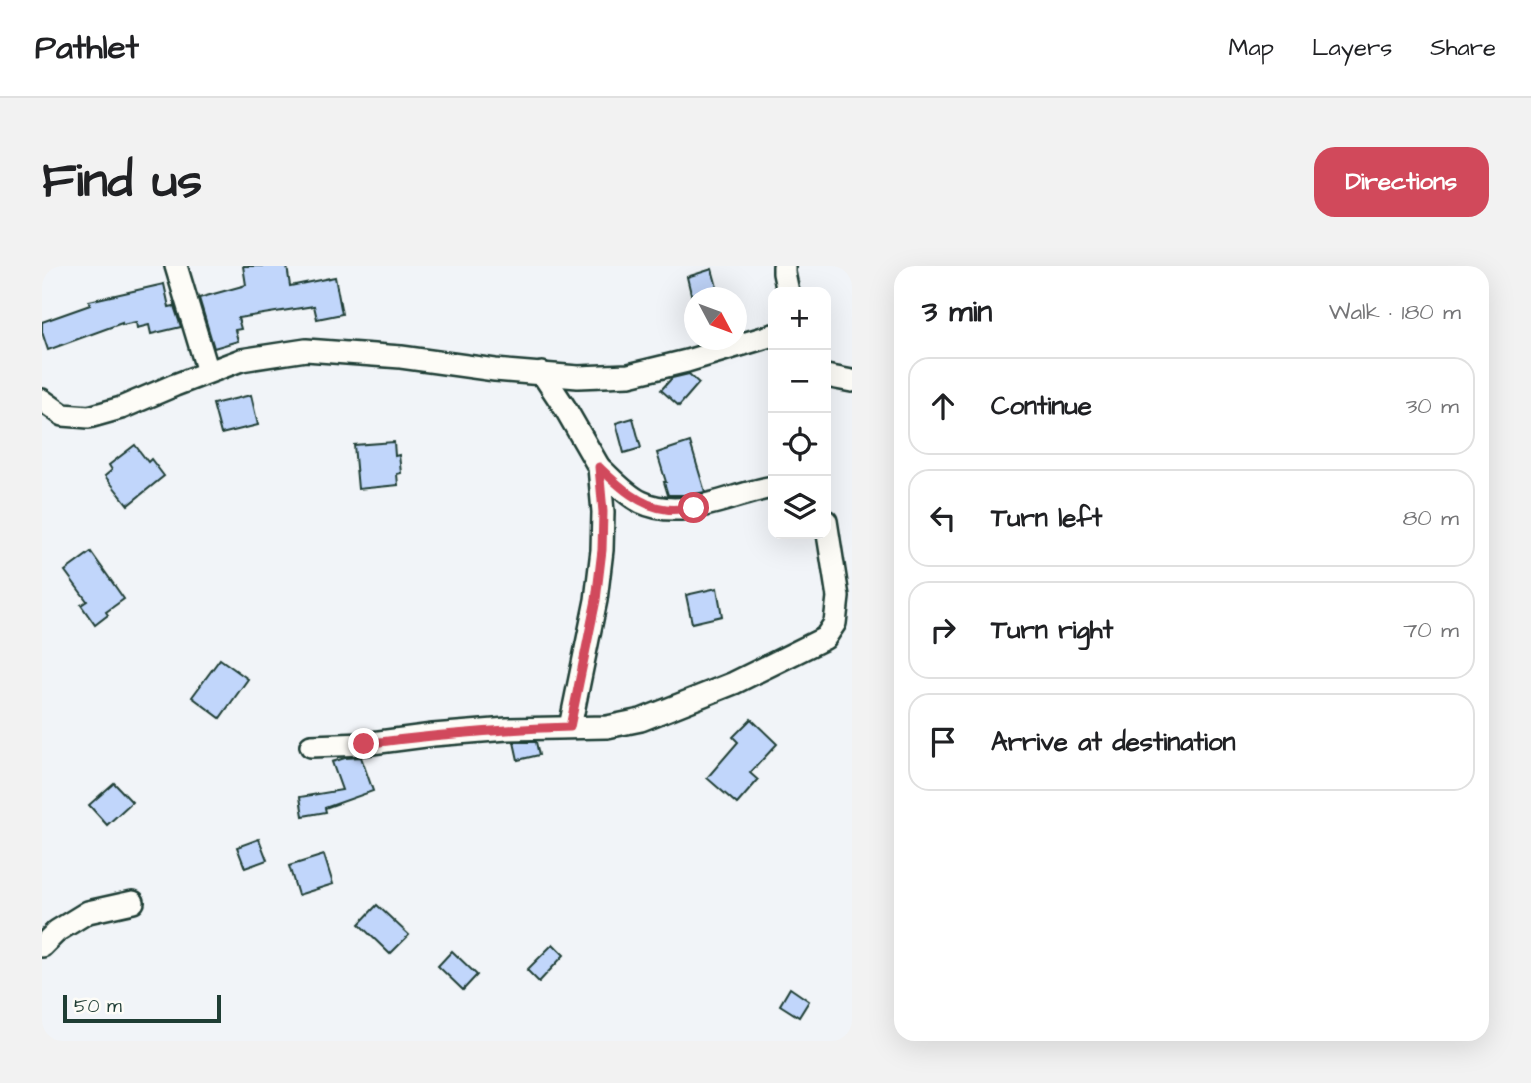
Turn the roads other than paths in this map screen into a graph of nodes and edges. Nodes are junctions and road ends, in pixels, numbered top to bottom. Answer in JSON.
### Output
{"nodes":[{"id":1,"x":176,"y":266,"type":"edge"},
{"id":2,"x":784,"y":266,"type":"edge"},
{"id":3,"x":787,"y":287,"type":"edge"},
{"id":4,"x":768,"y":340,"type":"edge"},
{"id":5,"x":208,"y":372,"type":"junction"},
{"id":6,"x":542,"y":373,"type":"junction"},
{"id":7,"x":831,"y":377,"type":"edge"},
{"id":8,"x":852,"y":381,"type":"edge"},
{"id":9,"x":42,"y":400,"type":"edge"},
{"id":10,"x":599,"y":467,"type":"junction"},
{"id":11,"x":768,"y":488,"type":"edge"},
{"id":12,"x":829,"y":539,"type":"edge"},
{"id":13,"x":570,"y":727,"type":"junction"},
{"id":14,"x":312,"y":746,"type":"dead end"},
{"id":15,"x":133,"y":902,"type":"dead end"},
{"id":16,"x":42,"y":946,"type":"edge"}],
"edges":[{"from":1,"to":5,"type":"street"},
{"from":2,"to":3,"type":"street"},
{"from":4,"to":6,"type":"street"},
{"from":5,"to":6,"type":"street"},
{"from":5,"to":9,"type":"street"},
{"from":6,"to":10,"type":"street"},
{"from":7,"to":8,"type":"street"},
{"from":10,"to":11,"type":"street"},
{"from":10,"to":13,"type":"street"},
{"from":12,"to":13,"type":"street"},
{"from":13,"to":14,"type":"street"},
{"from":15,"to":16,"type":"street"}]}
